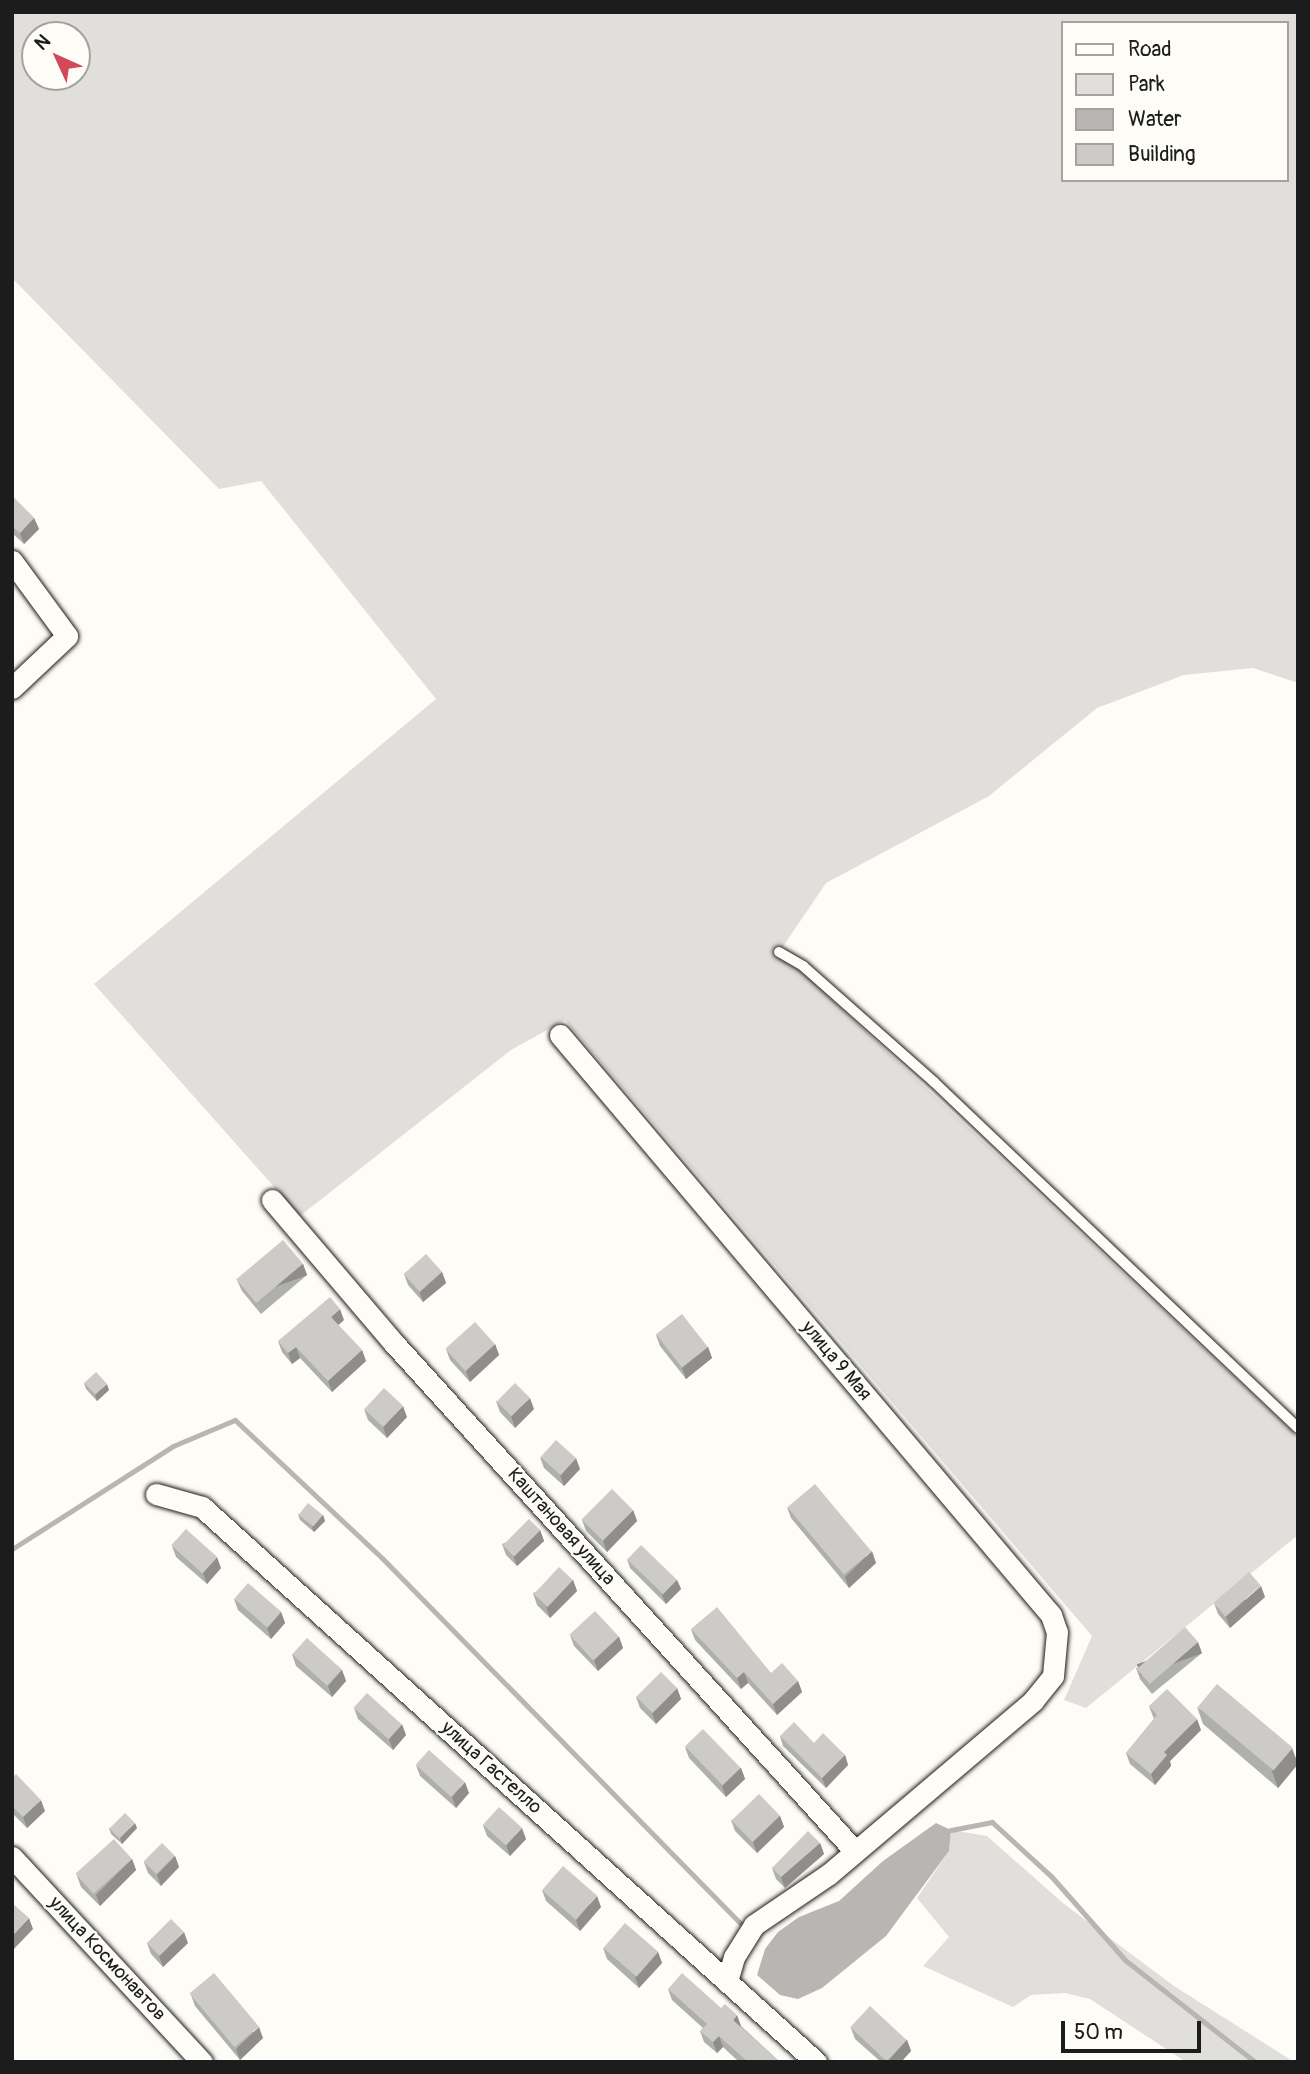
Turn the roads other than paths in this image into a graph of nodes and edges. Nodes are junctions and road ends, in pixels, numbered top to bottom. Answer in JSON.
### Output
{"nodes":[{"id":1,"x":12,"y":561,"type":"edge"},
{"id":2,"x":12,"y":688,"type":"edge"},
{"id":3,"x":779,"y":951,"type":"dead end"},
{"id":4,"x":560,"y":1035,"type":"dead end"},
{"id":5,"x":272,"y":1200,"type":"dead end"},
{"id":6,"x":1298,"y":1428,"type":"edge"},
{"id":7,"x":156,"y":1494,"type":"dead end"},
{"id":8,"x":854,"y":1850,"type":"junction"},
{"id":9,"x":12,"y":1857,"type":"edge"},
{"id":10,"x":727,"y":1982,"type":"junction"},
{"id":11,"x":202,"y":2062,"type":"edge"},
{"id":12,"x":816,"y":2062,"type":"edge"}],
"edges":[{"from":1,"to":2,"type":"street"},
{"from":3,"to":6,"type":"lane"},
{"from":4,"to":8,"type":"street","name":"улица 9 Мая"},
{"from":5,"to":8,"type":"street","name":"Каштановая улица"},
{"from":7,"to":10,"type":"street","name":"улица Гастелло"},
{"from":8,"to":10,"type":"street","name":"улица 9 Мая"},
{"from":9,"to":11,"type":"street","name":"улица Космонавтов"},
{"from":10,"to":12,"type":"street","name":"улица Гастелло"}]}
